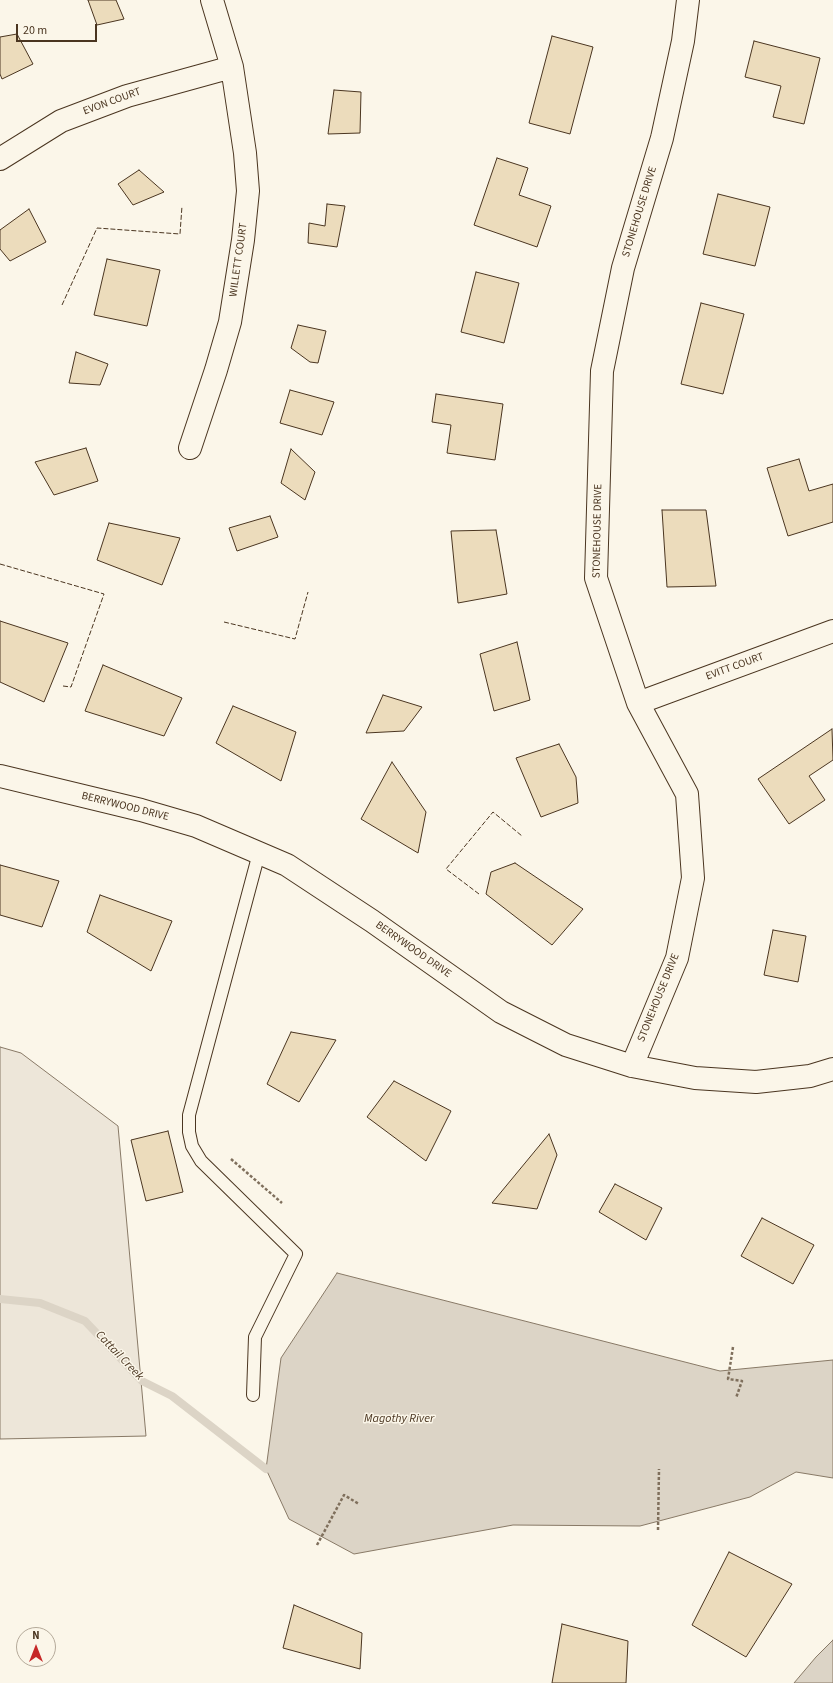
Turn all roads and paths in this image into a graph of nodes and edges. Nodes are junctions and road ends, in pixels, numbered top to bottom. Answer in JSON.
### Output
{"nodes":[{"id":1,"x":212,"y":0,"type":"edge"},
{"id":2,"x":688,"y":0,"type":"edge"},
{"id":3,"x":232,"y":67,"type":"junction"},
{"id":4,"x":0,"y":159,"type":"edge"},
{"id":5,"x":190,"y":448,"type":"dead end"},
{"id":6,"x":833,"y":631,"type":"edge"},
{"id":7,"x":638,"y":703,"type":"junction"},
{"id":8,"x":0,"y":776,"type":"edge"},
{"id":9,"x":259,"y":853,"type":"junction"},
{"id":10,"x":632,"y":1066,"type":"junction"},
{"id":11,"x":833,"y":1069,"type":"edge"},
{"id":12,"x":225,"y":1154,"type":"dead end"},
{"id":13,"x":282,"y":1202,"type":"dead end"},
{"id":14,"x":733,"y":1347,"type":"dead end"},
{"id":15,"x":253,"y":1395,"type":"dead end"},
{"id":16,"x":736,"y":1398,"type":"dead end"},
{"id":17,"x":659,"y":1469,"type":"dead end"},
{"id":18,"x":359,"y":1504,"type":"dead end"},
{"id":19,"x":658,"y":1530,"type":"dead end"},
{"id":20,"x":316,"y":1545,"type":"dead end"}],
"edges":[{"from":1,"to":3,"type":"street","name":"WILLETT COURT"},
{"from":2,"to":7,"type":"street","name":"STONEHOUSE DRIVE"},
{"from":3,"to":4,"type":"street","name":"EVON COURT"},
{"from":3,"to":5,"type":"street","name":"WILLETT COURT"},
{"from":6,"to":7,"type":"street","name":"EVITT COURT"},
{"from":7,"to":10,"type":"street","name":"STONEHOUSE DRIVE"},
{"from":8,"to":9,"type":"street","name":"BERRYWOOD DRIVE"},
{"from":9,"to":10,"type":"street","name":"BERRYWOOD DRIVE"},
{"from":9,"to":15,"type":"lane"},
{"from":10,"to":11,"type":"street","name":"BERRYWOOD DRIVE"},
{"from":12,"to":13,"type":"path"},
{"from":14,"to":16,"type":"path"},
{"from":17,"to":19,"type":"path"},
{"from":18,"to":20,"type":"path"}]}
